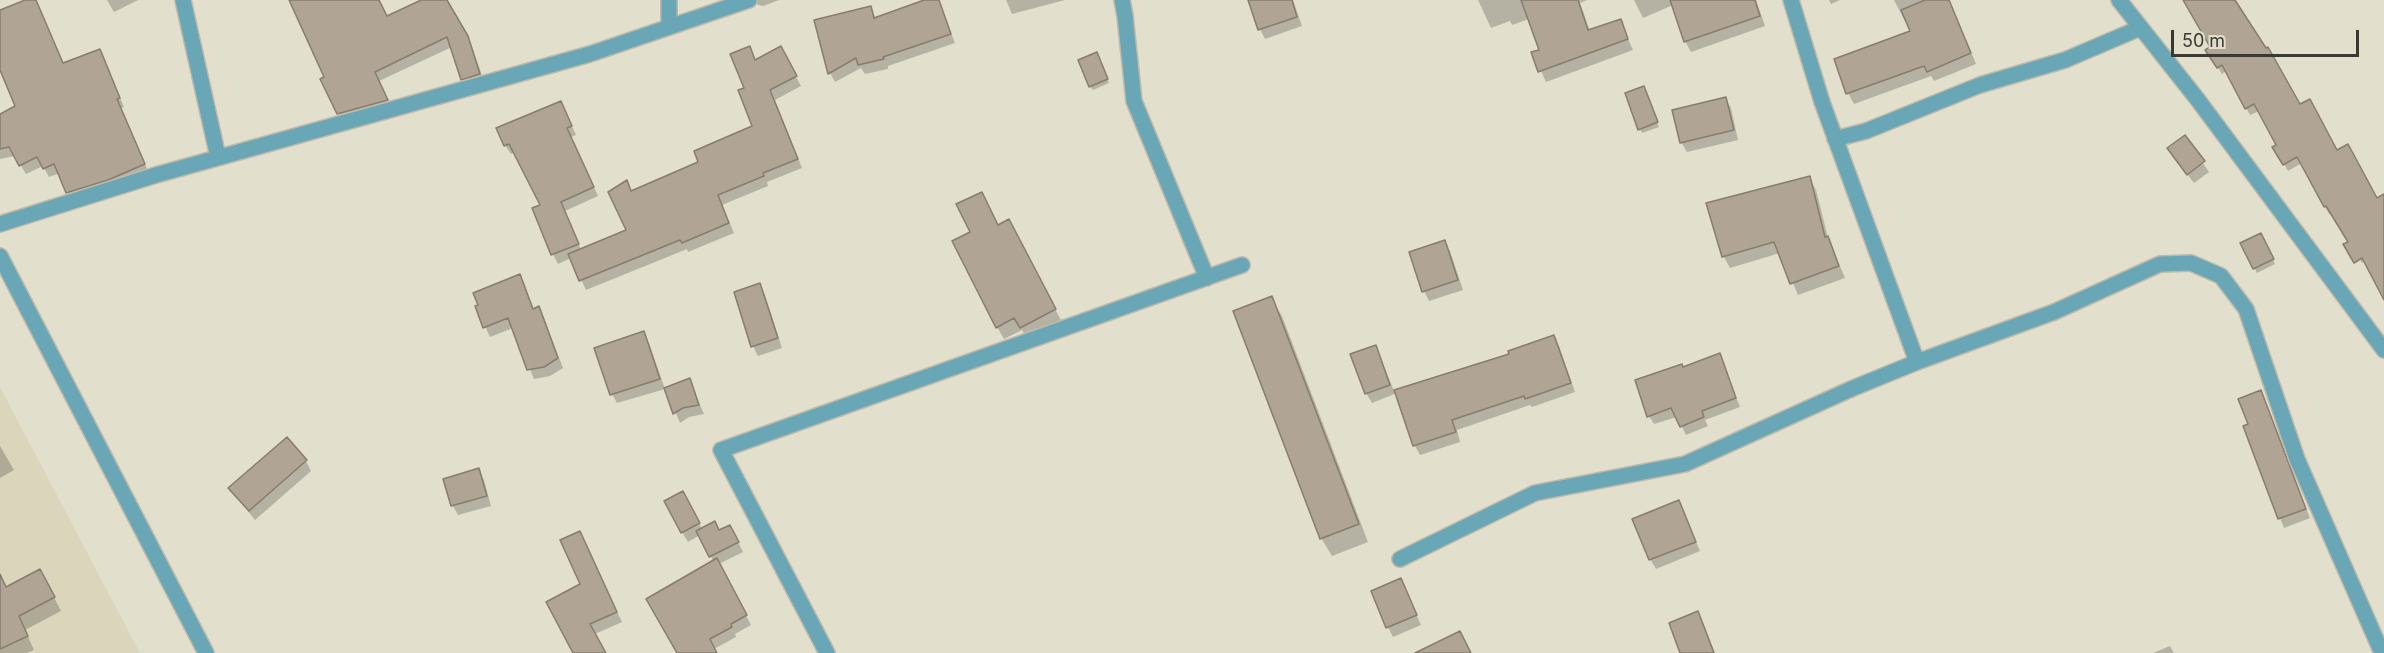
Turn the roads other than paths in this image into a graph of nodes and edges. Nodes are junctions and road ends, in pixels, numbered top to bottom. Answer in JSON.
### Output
{"nodes":[{"id":1,"x":183,"y":0,"type":"edge"},
{"id":2,"x":669,"y":0,"type":"edge"},
{"id":3,"x":749,"y":0,"type":"edge"},
{"id":4,"x":1122,"y":0,"type":"edge"},
{"id":5,"x":1791,"y":0,"type":"edge"},
{"id":6,"x":2119,"y":0,"type":"edge"},
{"id":7,"x":669,"y":27,"type":"junction"},
{"id":8,"x":2140,"y":28,"type":"junction"},
{"id":9,"x":1835,"y":139,"type":"junction"},
{"id":10,"x":218,"y":157,"type":"junction"},
{"id":11,"x":0,"y":224,"type":"edge"},
{"id":12,"x":0,"y":256,"type":"edge"},
{"id":13,"x":1242,"y":265,"type":"dead end"},
{"id":14,"x":5,"y":278,"type":"edge"},
{"id":15,"x":1207,"y":278,"type":"junction"},
{"id":16,"x":2384,"y":350,"type":"edge"},
{"id":17,"x":1917,"y":362,"type":"junction"},
{"id":18,"x":1400,"y":559,"type":"dead end"},
{"id":19,"x":206,"y":653,"type":"edge"},
{"id":20,"x":827,"y":653,"type":"edge"},
{"id":21,"x":2382,"y":653,"type":"edge"}],
"edges":[{"from":1,"to":10,"type":"street"},
{"from":2,"to":7,"type":"street"},
{"from":3,"to":7,"type":"street"},
{"from":4,"to":15,"type":"street"},
{"from":5,"to":9,"type":"street"},
{"from":6,"to":8,"type":"street"},
{"from":7,"to":10,"type":"street"},
{"from":8,"to":9,"type":"street"},
{"from":8,"to":16,"type":"street"},
{"from":9,"to":17,"type":"street"},
{"from":10,"to":11,"type":"street"},
{"from":12,"to":14,"type":"street"},
{"from":13,"to":15,"type":"street"},
{"from":14,"to":19,"type":"street"},
{"from":15,"to":20,"type":"street"},
{"from":17,"to":18,"type":"street"},
{"from":17,"to":21,"type":"street"}]}
